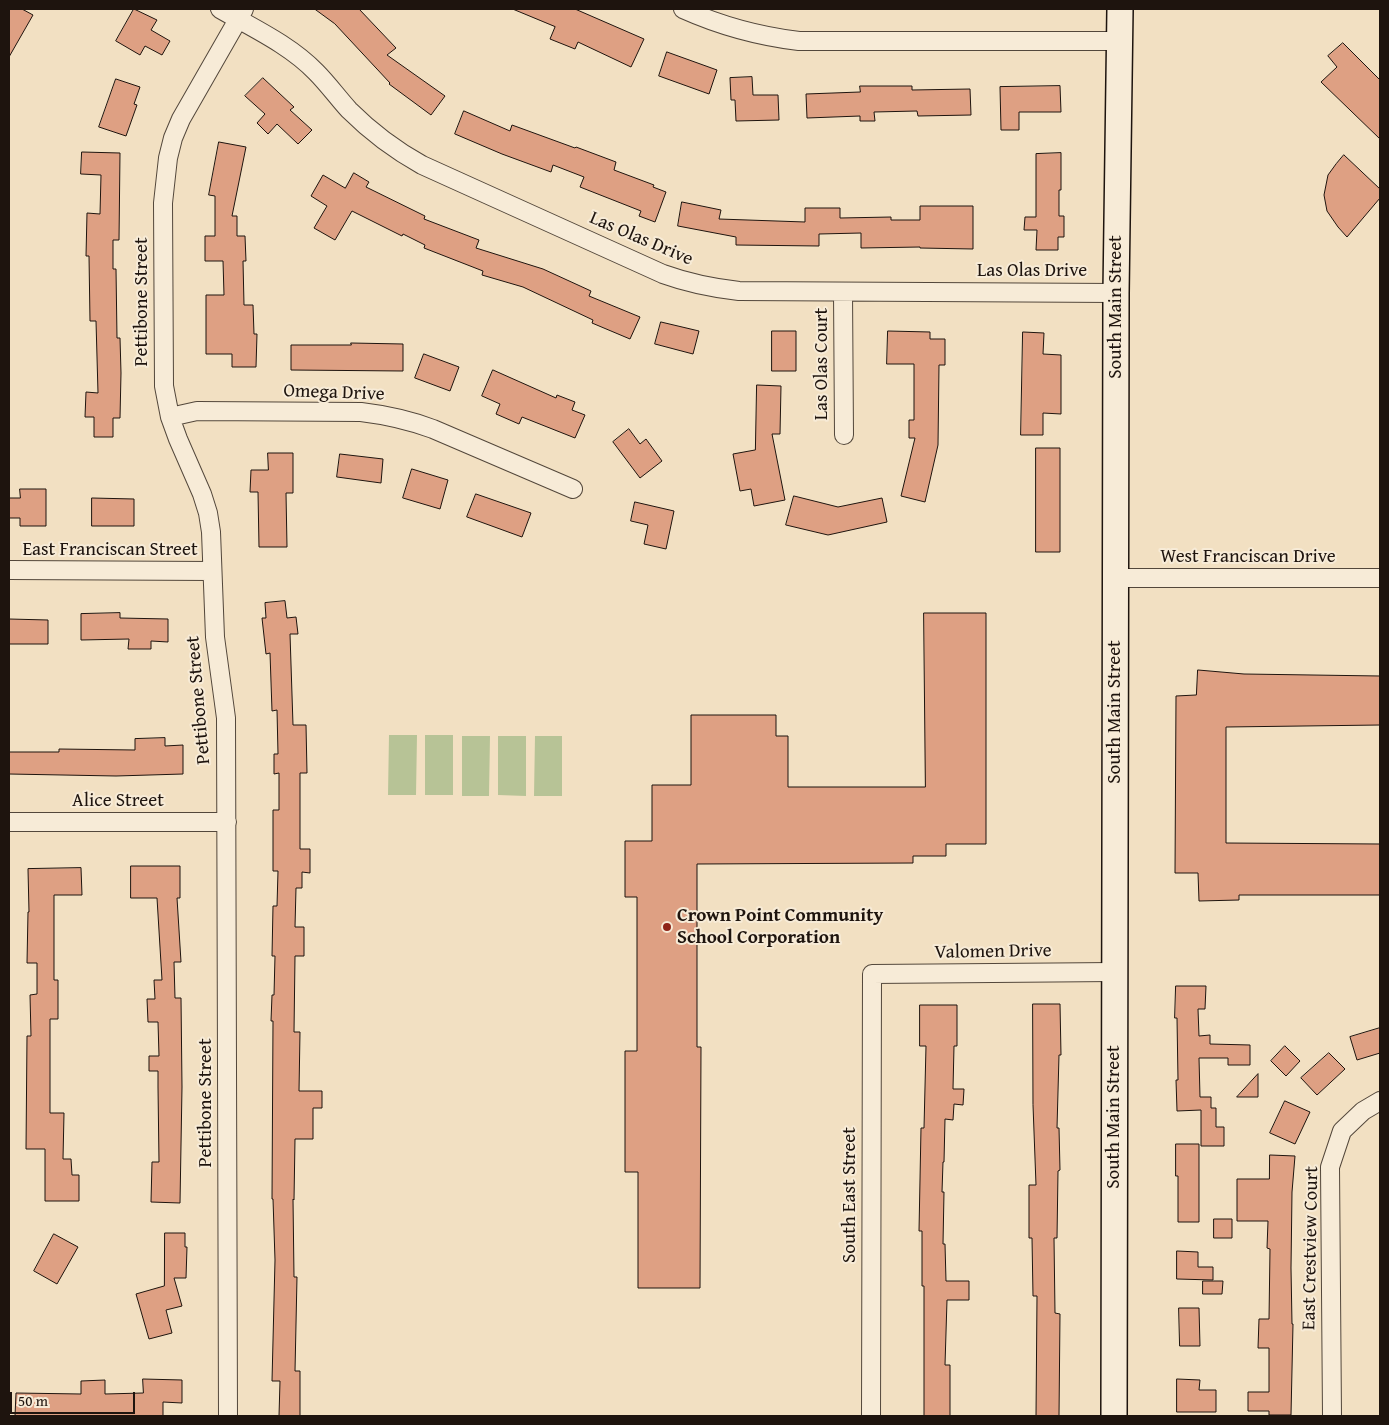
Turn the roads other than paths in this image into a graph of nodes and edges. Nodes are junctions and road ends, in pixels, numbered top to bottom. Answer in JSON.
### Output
{"nodes":[{"id":1,"x":220,"y":9,"type":"edge"},
{"id":2,"x":683,"y":9,"type":"edge"},
{"id":3,"x":1120,"y":9,"type":"edge"},
{"id":4,"x":241,"y":14,"type":"edge"},
{"id":5,"x":1120,"y":42,"type":"junction"},
{"id":6,"x":843,"y":292,"type":"junction"},
{"id":7,"x":1116,"y":293,"type":"junction"},
{"id":8,"x":170,"y":416,"type":"junction"},
{"id":9,"x":844,"y":435,"type":"dead end"},
{"id":10,"x":573,"y":489,"type":"dead end"},
{"id":11,"x":9,"y":570,"type":"edge"},
{"id":12,"x":212,"y":571,"type":"junction"},
{"id":13,"x":1115,"y":578,"type":"junction"},
{"id":14,"x":1380,"y":578,"type":"edge"},
{"id":15,"x":9,"y":822,"type":"edge"},
{"id":16,"x":227,"y":822,"type":"junction"},
{"id":17,"x":1114,"y":972,"type":"junction"},
{"id":18,"x":872,"y":974,"type":"joint"},
{"id":19,"x":1380,"y":1101,"type":"edge"},
{"id":20,"x":228,"y":1416,"type":"edge"},
{"id":21,"x":871,"y":1416,"type":"edge"},
{"id":22,"x":1114,"y":1416,"type":"edge"},
{"id":23,"x":1332,"y":1416,"type":"edge"}],
"edges":[{"from":1,"to":4,"type":"street","name":"Las Olas Drive"},
{"from":2,"to":5,"type":"street"},
{"from":3,"to":5,"type":"street","name":"South Main Street"},
{"from":4,"to":6,"type":"street","name":"Las Olas Drive"},
{"from":4,"to":8,"type":"street","name":"Pettibone Street"},
{"from":5,"to":7,"type":"street","name":"South Main Street"},
{"from":6,"to":7,"type":"street","name":"Las Olas Drive"},
{"from":6,"to":9,"type":"street","name":"Las Olas Court"},
{"from":7,"to":13,"type":"street","name":"South Main Street"},
{"from":8,"to":10,"type":"street","name":"Omega Drive"},
{"from":8,"to":12,"type":"street","name":"Pettibone Street"},
{"from":11,"to":12,"type":"street","name":"East Franciscan Street"},
{"from":12,"to":16,"type":"street","name":"Pettibone Street"},
{"from":13,"to":14,"type":"street","name":"West Franciscan Drive"},
{"from":13,"to":17,"type":"street","name":"South Main Street"},
{"from":15,"to":16,"type":"street","name":"Alice Street"},
{"from":16,"to":20,"type":"street","name":"Pettibone Street"},
{"from":17,"to":18,"type":"street","name":"Valomen Drive"},
{"from":17,"to":22,"type":"street","name":"South Main Street"},
{"from":18,"to":21,"type":"street","name":"South East Street"},
{"from":19,"to":23,"type":"street","name":"East Crestview Court"}]}
